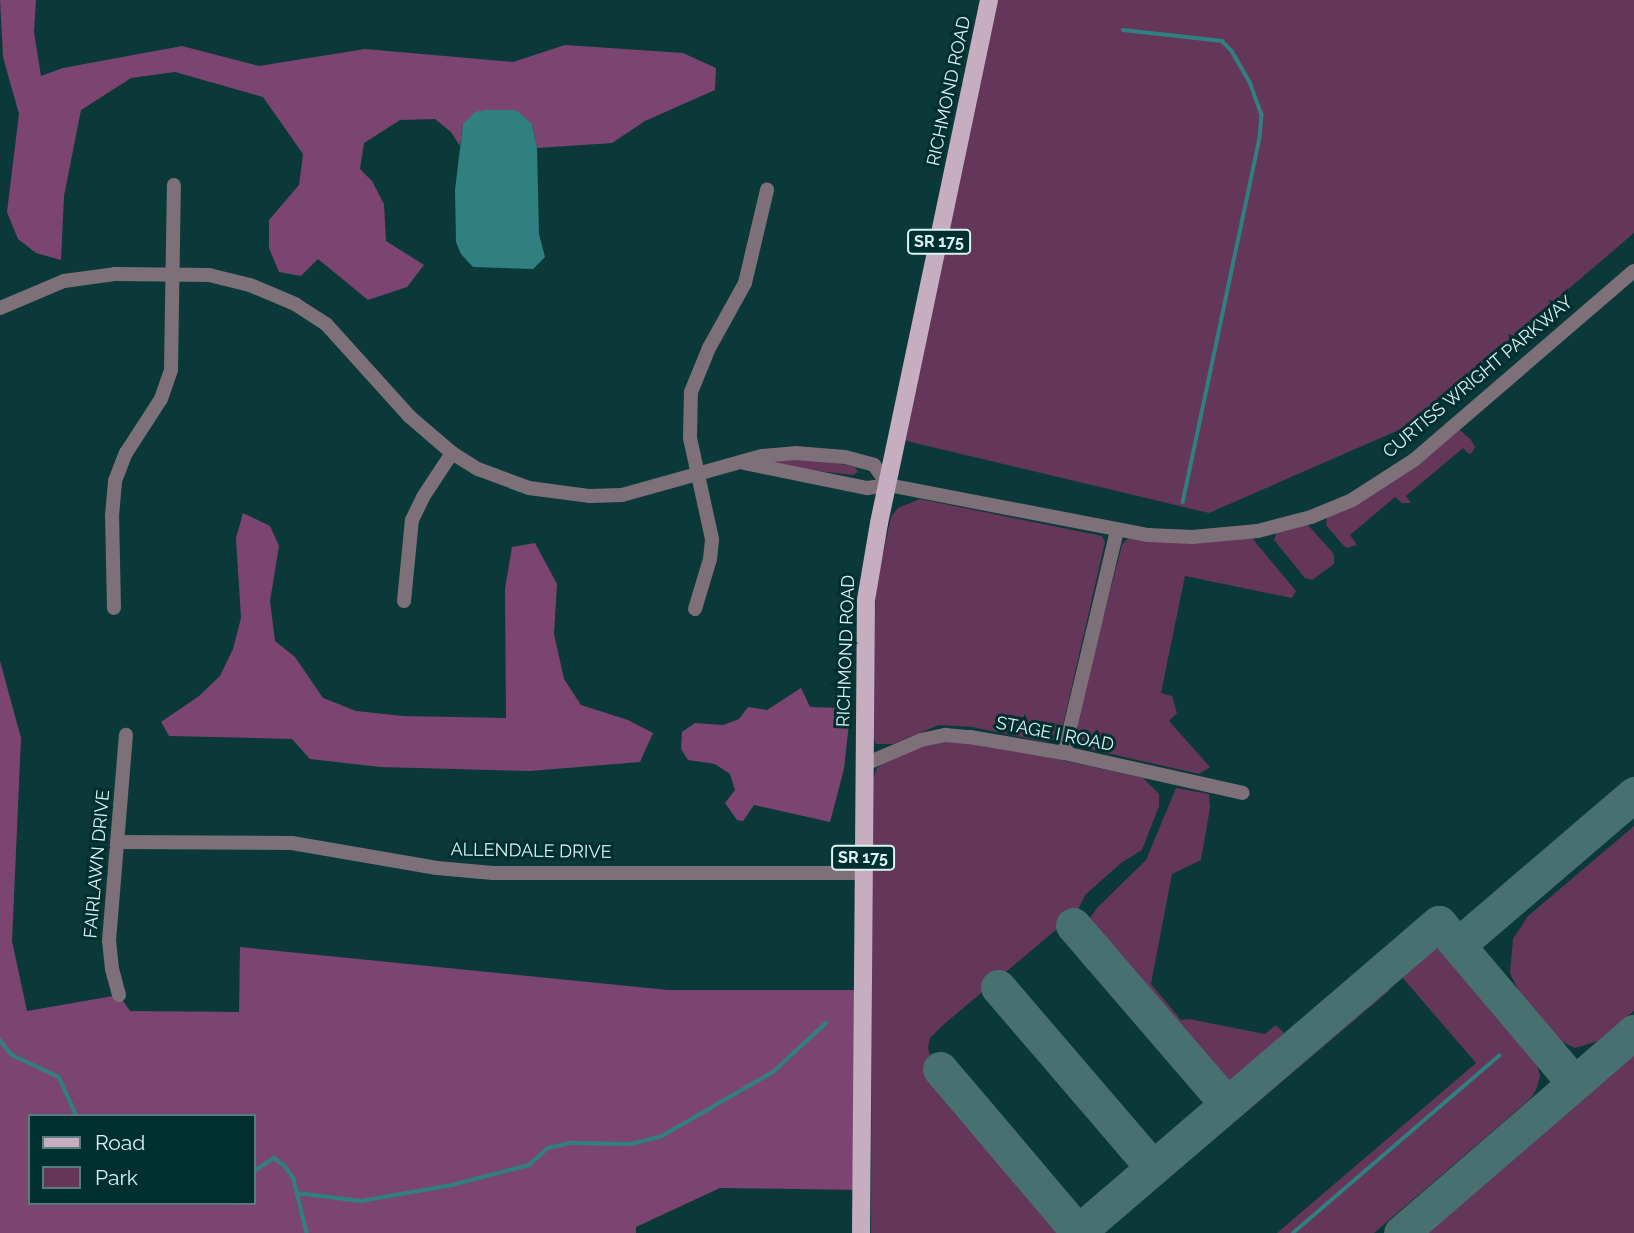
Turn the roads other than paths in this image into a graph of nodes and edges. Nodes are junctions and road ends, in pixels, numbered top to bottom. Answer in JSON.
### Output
{"nodes":[{"id":1,"x":989,"y":0,"type":"edge"},
{"id":2,"x":174,"y":185,"type":"dead end"},
{"id":3,"x":767,"y":190,"type":"dead end"},
{"id":4,"x":1634,"y":271,"type":"edge"},
{"id":5,"x":174,"y":274,"type":"junction"},
{"id":6,"x":0,"y":308,"type":"edge"},
{"id":7,"x":452,"y":453,"type":"junction"},
{"id":8,"x":744,"y":463,"type":"junction"},
{"id":9,"x":698,"y":475,"type":"junction"},
{"id":10,"x":888,"y":485,"type":"junction"},
{"id":11,"x":1117,"y":531,"type":"junction"},
{"id":12,"x":404,"y":601,"type":"dead end"},
{"id":13,"x":114,"y":608,"type":"dead end"},
{"id":14,"x":695,"y":609,"type":"dead end"},
{"id":15,"x":126,"y":734,"type":"dead end"},
{"id":16,"x":1064,"y":753,"type":"junction"},
{"id":17,"x":863,"y":765,"type":"junction"},
{"id":18,"x":1242,"y":793,"type":"dead end"},
{"id":19,"x":117,"y":842,"type":"junction"},
{"id":20,"x":863,"y":873,"type":"junction"},
{"id":21,"x":119,"y":995,"type":"dead end"},
{"id":22,"x":861,"y":1233,"type":"edge"}],
"edges":[{"from":1,"to":10,"type":"main road","name":"RICHMOND ROAD","number":"SR 175"},
{"from":2,"to":5,"type":"street"},
{"from":3,"to":9,"type":"street"},
{"from":4,"to":11,"type":"street","name":"CURTISS WRIGHT PARKWAY"},
{"from":5,"to":6,"type":"street"},
{"from":5,"to":7,"type":"street"},
{"from":5,"to":13,"type":"street"},
{"from":7,"to":9,"type":"street"},
{"from":7,"to":12,"type":"street"},
{"from":8,"to":9,"type":"street"},
{"from":8,"to":10,"type":"street","name":"CURTISS WRIGHT PARKWAY"},
{"from":8,"to":10,"type":"street"},
{"from":9,"to":14,"type":"street"},
{"from":10,"to":11,"type":"street","name":"CURTISS WRIGHT PARKWAY"},
{"from":10,"to":17,"type":"main road","name":"RICHMOND ROAD","number":"SR 175"},
{"from":11,"to":16,"type":"street"},
{"from":15,"to":19,"type":"street","name":"FAIRLAWN DRIVE"},
{"from":16,"to":17,"type":"street","name":"STAGE I ROAD"},
{"from":16,"to":18,"type":"street","name":"STAGE I ROAD"},
{"from":17,"to":20,"type":"main road","name":"RICHMOND ROAD","number":"SR 175"},
{"from":19,"to":20,"type":"street","name":"ALLENDALE DRIVE"},
{"from":19,"to":21,"type":"street","name":"FAIRLAWN DRIVE"},
{"from":20,"to":22,"type":"main road","name":"RICHMOND ROAD","number":"SR 175"}]}
